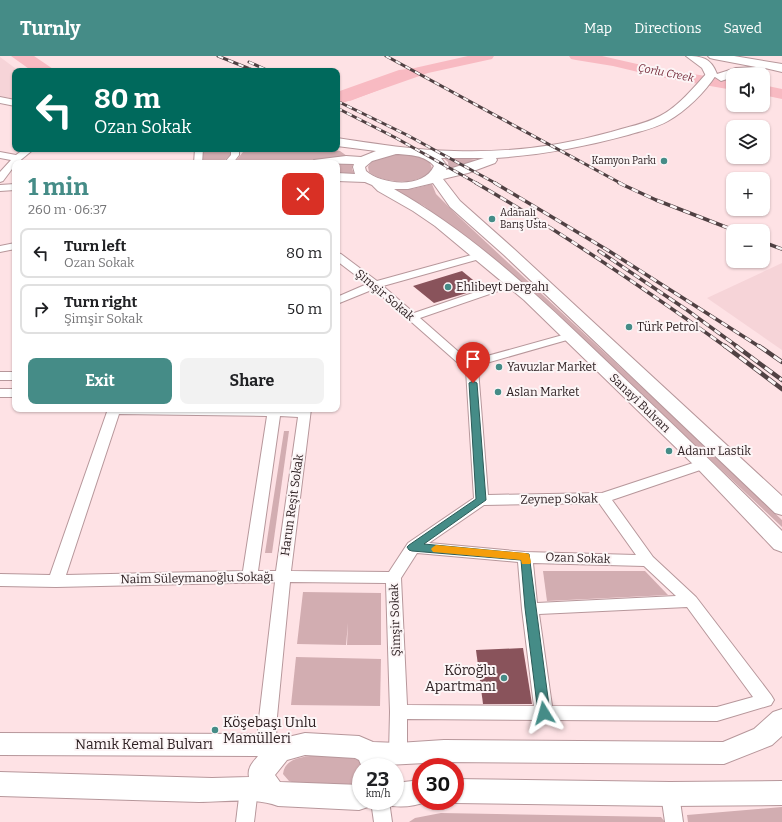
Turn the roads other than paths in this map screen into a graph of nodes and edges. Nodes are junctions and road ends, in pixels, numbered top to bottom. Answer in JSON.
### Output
{"nodes":[{"id":1,"x":692,"y":56,"type":"edge"},
{"id":2,"x":714,"y":56,"type":"edge"},
{"id":3,"x":759,"y":56,"type":"edge"},
{"id":4,"x":733,"y":58,"type":"edge"},
{"id":5,"x":782,"y":60,"type":"edge"},
{"id":6,"x":782,"y":68,"type":"edge"},
{"id":7,"x":782,"y":71,"type":"edge"},
{"id":8,"x":716,"y":76,"type":"junction"},
{"id":9,"x":702,"y":91,"type":"junction"},
{"id":10,"x":0,"y":100,"type":"edge"},
{"id":11,"x":12,"y":103,"type":"edge"},
{"id":12,"x":340,"y":142,"type":"edge"},
{"id":13,"x":340,"y":150,"type":"edge"},
{"id":14,"x":396,"y":150,"type":"junction"},
{"id":15,"x":26,"y":152,"type":"edge"},
{"id":16,"x":420,"y":153,"type":"junction"},
{"id":17,"x":0,"y":155,"type":"edge"},
{"id":18,"x":17,"y":158,"type":"junction"},
{"id":19,"x":14,"y":160,"type":"edge"},
{"id":20,"x":340,"y":161,"type":"edge"},
{"id":21,"x":363,"y":161,"type":"junction"},
{"id":22,"x":12,"y":162,"type":"edge"},
{"id":23,"x":3,"y":169,"type":"edge"},
{"id":24,"x":436,"y":176,"type":"junction"},
{"id":25,"x":340,"y":177,"type":"edge"},
{"id":26,"x":0,"y":179,"type":"edge"},
{"id":27,"x":372,"y":180,"type":"junction"},
{"id":28,"x":12,"y":187,"type":"edge"},
{"id":29,"x":0,"y":188,"type":"edge"},
{"id":30,"x":12,"y":246,"type":"edge"},
{"id":31,"x":0,"y":248,"type":"edge"},
{"id":32,"x":479,"y":256,"type":"junction"},
{"id":33,"x":340,"y":258,"type":"edge"},
{"id":34,"x":512,"y":283,"type":"junction"},
{"id":35,"x":375,"y":285,"type":"junction"},
{"id":36,"x":340,"y":300,"type":"edge"},
{"id":37,"x":412,"y":317,"type":"junction"},
{"id":38,"x":570,"y":336,"type":"junction"},
{"id":39,"x":467,"y":365,"type":"junction"},
{"id":40,"x":0,"y":376,"type":"edge"},
{"id":41,"x":12,"y":376,"type":"edge"},
{"id":42,"x":0,"y":393,"type":"edge"},
{"id":43,"x":12,"y":393,"type":"edge"},
{"id":44,"x":113,"y":412,"type":"edge"},
{"id":45,"x":274,"y":412,"type":"edge"},
{"id":46,"x":305,"y":412,"type":"edge"},
{"id":47,"x":704,"y":464,"type":"junction"},
{"id":48,"x":603,"y":498,"type":"junction"},
{"id":49,"x":481,"y":500,"type":"junction"},
{"id":50,"x":782,"y":508,"type":"edge"},
{"id":51,"x":782,"y":544,"type":"edge"},
{"id":52,"x":412,"y":547,"type":"junction"},
{"id":53,"x":525,"y":557,"type":"junction"},
{"id":54,"x":648,"y":561,"type":"junction"},
{"id":55,"x":250,"y":576,"type":"junction"},
{"id":56,"x":283,"y":576,"type":"junction"},
{"id":57,"x":393,"y":578,"type":"junction"},
{"id":58,"x":0,"y":580,"type":"edge"},
{"id":59,"x":56,"y":581,"type":"junction"},
{"id":60,"x":691,"y":601,"type":"junction"},
{"id":61,"x":530,"y":608,"type":"junction"},
{"id":62,"x":399,"y":712,"type":"junction"},
{"id":63,"x":544,"y":713,"type":"junction"},
{"id":64,"x":782,"y":720,"type":"edge"},
{"id":65,"x":0,"y":744,"type":"edge"},
{"id":66,"x":278,"y":746,"type":"junction"},
{"id":67,"x":398,"y":754,"type":"junction"},
{"id":68,"x":370,"y":758,"type":"edge"},
{"id":69,"x":381,"y":758,"type":"edge"},
{"id":70,"x":0,"y":784,"type":"edge"},
{"id":71,"x":259,"y":790,"type":"junction"},
{"id":72,"x":464,"y":791,"type":"edge"},
{"id":73,"x":782,"y":793,"type":"edge"},
{"id":74,"x":670,"y":794,"type":"junction"},
{"id":75,"x":352,"y":798,"type":"edge"},
{"id":76,"x":373,"y":810,"type":"edge"},
{"id":77,"x":245,"y":822,"type":"edge"},
{"id":78,"x":382,"y":822,"type":"edge"},
{"id":79,"x":674,"y":822,"type":"edge"}],
"edges":[{"from":1,"to":8,"type":"main road"},
{"from":2,"to":4,"type":"main road"},
{"from":3,"to":5,"type":"main road"},
{"from":4,"to":6,"type":"main road"},
{"from":4,"to":8,"type":"main road"},
{"from":7,"to":8,"type":"main road"},
{"from":8,"to":9,"type":"main road"},
{"from":9,"to":16,"type":"main road"},
{"from":9,"to":24,"type":"main road"},
{"from":10,"to":11,"type":"main road"},
{"from":12,"to":14,"type":"main road"},
{"from":13,"to":21,"type":"main road"},
{"from":14,"to":16,"type":"main road"},
{"from":14,"to":21,"type":"main road"},
{"from":15,"to":18,"type":"street"},
{"from":16,"to":24,"type":"main road"},
{"from":17,"to":18,"type":"street"},
{"from":18,"to":19,"type":"street"},
{"from":20,"to":21,"type":"main road"},
{"from":21,"to":27,"type":"main road"},
{"from":22,"to":23,"type":"street"},
{"from":23,"to":26,"type":"street"},
{"from":24,"to":27,"type":"main road"},
{"from":24,"to":50,"type":"main road","name":"Sanayi Bulvarı"},
{"from":25,"to":27,"type":"main road"},
{"from":27,"to":32,"type":"main road","name":"Sanayi Bulvarı"},
{"from":28,"to":29,"type":"street"},
{"from":30,"to":31,"type":"street"},
{"from":32,"to":34,"type":"main road","name":"Sanayi Bulvarı"},
{"from":32,"to":35,"type":"street"},
{"from":33,"to":35,"type":"street","name":"Şimşir Sokak"},
{"from":34,"to":37,"type":"street"},
{"from":34,"to":38,"type":"main road","name":"Sanayi Bulvarı"},
{"from":35,"to":36,"type":"street"},
{"from":35,"to":37,"type":"street","name":"Şimşir Sokak"},
{"from":37,"to":39,"type":"street","name":"Şimşir Sokak"},
{"from":38,"to":39,"type":"street"},
{"from":38,"to":47,"type":"main road","name":"Sanayi Bulvarı"},
{"from":39,"to":49,"type":"street"},
{"from":40,"to":41,"type":"street"},
{"from":42,"to":43,"type":"street"},
{"from":44,"to":59,"type":"street"},
{"from":45,"to":55,"type":"street"},
{"from":46,"to":56,"type":"street","name":"Harun Reşit Sokak"},
{"from":47,"to":48,"type":"street","name":"Zeynep Sokak"},
{"from":47,"to":51,"type":"main road","name":"Sanayi Bulvarı"},
{"from":48,"to":49,"type":"street","name":"Zeynep Sokak"},
{"from":48,"to":54,"type":"street"},
{"from":49,"to":52,"type":"street","name":"Şimşir Sokak"},
{"from":52,"to":53,"type":"street","name":"Ozan Sokak"},
{"from":52,"to":57,"type":"street","name":"Şimşir Sokak"},
{"from":53,"to":54,"type":"street","name":"Ozan Sokak"},
{"from":53,"to":61,"type":"street"},
{"from":54,"to":60,"type":"street"},
{"from":55,"to":56,"type":"street","name":"Naim Süleymanoğlu Sokağı"},
{"from":55,"to":59,"type":"street","name":"Naim Süleymanoğlu Sokağı"},
{"from":56,"to":57,"type":"street","name":"Naim Süleymanoğlu Sokağı"},
{"from":56,"to":66,"type":"street","name":"Harun Reşit Sokak"},
{"from":57,"to":62,"type":"street","name":"Şimşir Sokak"},
{"from":58,"to":59,"type":"street","name":"Naim Süleymanoğlu Sokağı"},
{"from":60,"to":61,"type":"street"},
{"from":60,"to":63,"type":"street"},
{"from":61,"to":63,"type":"street"},
{"from":62,"to":63,"type":"street"},
{"from":62,"to":67,"type":"street","name":"Şimşir Sokak"},
{"from":64,"to":67,"type":"main road"},
{"from":65,"to":66,"type":"main road","name":"Namık Kemal Bulvarı"},
{"from":66,"to":68,"type":"main road"},
{"from":66,"to":71,"type":"main road"},
{"from":67,"to":69,"type":"main road"},
{"from":70,"to":71,"type":"main road"},
{"from":71,"to":75,"type":"main road"},
{"from":71,"to":77,"type":"street"},
{"from":72,"to":74,"type":"main road"},
{"from":73,"to":74,"type":"main road"},
{"from":74,"to":79,"type":"street"},
{"from":76,"to":78,"type":"street"}]}
